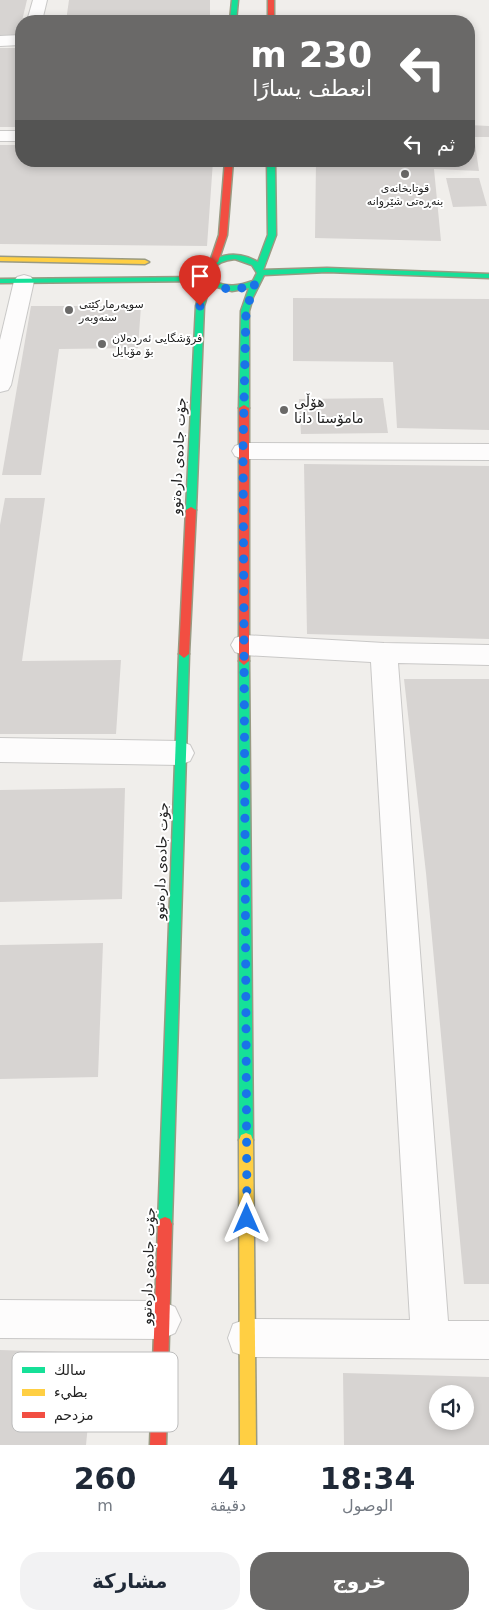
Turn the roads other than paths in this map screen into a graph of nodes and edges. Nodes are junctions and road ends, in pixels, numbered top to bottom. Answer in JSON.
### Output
{"nodes":[{"id":1,"x":40,"y":0,"type":"edge"},
{"id":2,"x":234,"y":0,"type":"edge"},
{"id":3,"x":272,"y":0,"type":"edge"},
{"id":4,"x":36,"y":15,"type":"edge"},
{"id":5,"x":233,"y":15,"type":"edge"},
{"id":6,"x":271,"y":15,"type":"edge"},
{"id":7,"x":15,"y":40,"type":"edge"},
{"id":8,"x":0,"y":41,"type":"edge"},
{"id":9,"x":0,"y":136,"type":"edge"},
{"id":10,"x":15,"y":136,"type":"edge"},
{"id":11,"x":229,"y":167,"type":"edge"},
{"id":12,"x":271,"y":167,"type":"edge"},
{"id":13,"x":0,"y":259,"type":"edge"},
{"id":14,"x":162,"y":262,"type":"dead end"},
{"id":15,"x":209,"y":263,"type":"junction"},
{"id":16,"x":260,"y":271,"type":"junction"},
{"id":17,"x":489,"y":276,"type":"edge"},
{"id":18,"x":208,"y":279,"type":"junction"},
{"id":19,"x":0,"y":281,"type":"edge"},
{"id":20,"x":24,"y":281,"type":"junction"},
{"id":21,"x":255,"y":283,"type":"junction"},
{"id":22,"x":0,"y":385,"type":"edge"},
{"id":23,"x":243,"y":450,"type":"junction"},
{"id":24,"x":489,"y":452,"type":"edge"},
{"id":25,"x":244,"y":645,"type":"junction"},
{"id":26,"x":384,"y":652,"type":"junction"},
{"id":27,"x":489,"y":655,"type":"edge"},
{"id":28,"x":0,"y":750,"type":"edge"},
{"id":29,"x":180,"y":753,"type":"junction"},
{"id":30,"x":0,"y":1319,"type":"edge"},
{"id":31,"x":162,"y":1320,"type":"junction"},
{"id":32,"x":247,"y":1338,"type":"junction"},
{"id":33,"x":430,"y":1340,"type":"junction"},
{"id":34,"x":489,"y":1340,"type":"edge"},
{"id":35,"x":161,"y":1352,"type":"edge"},
{"id":36,"x":158,"y":1432,"type":"edge"},
{"id":37,"x":158,"y":1445,"type":"edge"},
{"id":38,"x":248,"y":1445,"type":"edge"}],
"edges":[{"from":1,"to":4,"type":"street"},
{"from":2,"to":5,"type":"main road"},
{"from":3,"to":6,"type":"main road"},
{"from":7,"to":8,"type":"street"},
{"from":9,"to":10,"type":"street"},
{"from":11,"to":15,"type":"main road"},
{"from":12,"to":16,"type":"main road"},
{"from":13,"to":14,"type":"main road"},
{"from":15,"to":16,"type":"main road"},
{"from":15,"to":18,"type":"main road"},
{"from":16,"to":17,"type":"main road"},
{"from":16,"to":21,"type":"main road"},
{"from":18,"to":20,"type":"main road"},
{"from":18,"to":21,"type":"main road"},
{"from":18,"to":29,"type":"main road","name":"جۆت جادەی دارەتوو"},
{"from":19,"to":20,"type":"main road"},
{"from":20,"to":22,"type":"street"},
{"from":21,"to":23,"type":"main road"},
{"from":23,"to":24,"type":"street"},
{"from":23,"to":25,"type":"main road"},
{"from":25,"to":26,"type":"street"},
{"from":25,"to":32,"type":"main road"},
{"from":26,"to":27,"type":"street"},
{"from":26,"to":33,"type":"street"},
{"from":28,"to":29,"type":"street"},
{"from":29,"to":31,"type":"main road","name":"جۆت جادەی دارەتوو"},
{"from":30,"to":31,"type":"street"},
{"from":31,"to":35,"type":"main road","name":"جۆت جادەی دارەتوو"},
{"from":32,"to":33,"type":"street"},
{"from":32,"to":38,"type":"main road"},
{"from":33,"to":34,"type":"street"},
{"from":36,"to":37,"type":"main road","name":"جۆت جادەی دارەتوو"}]}
